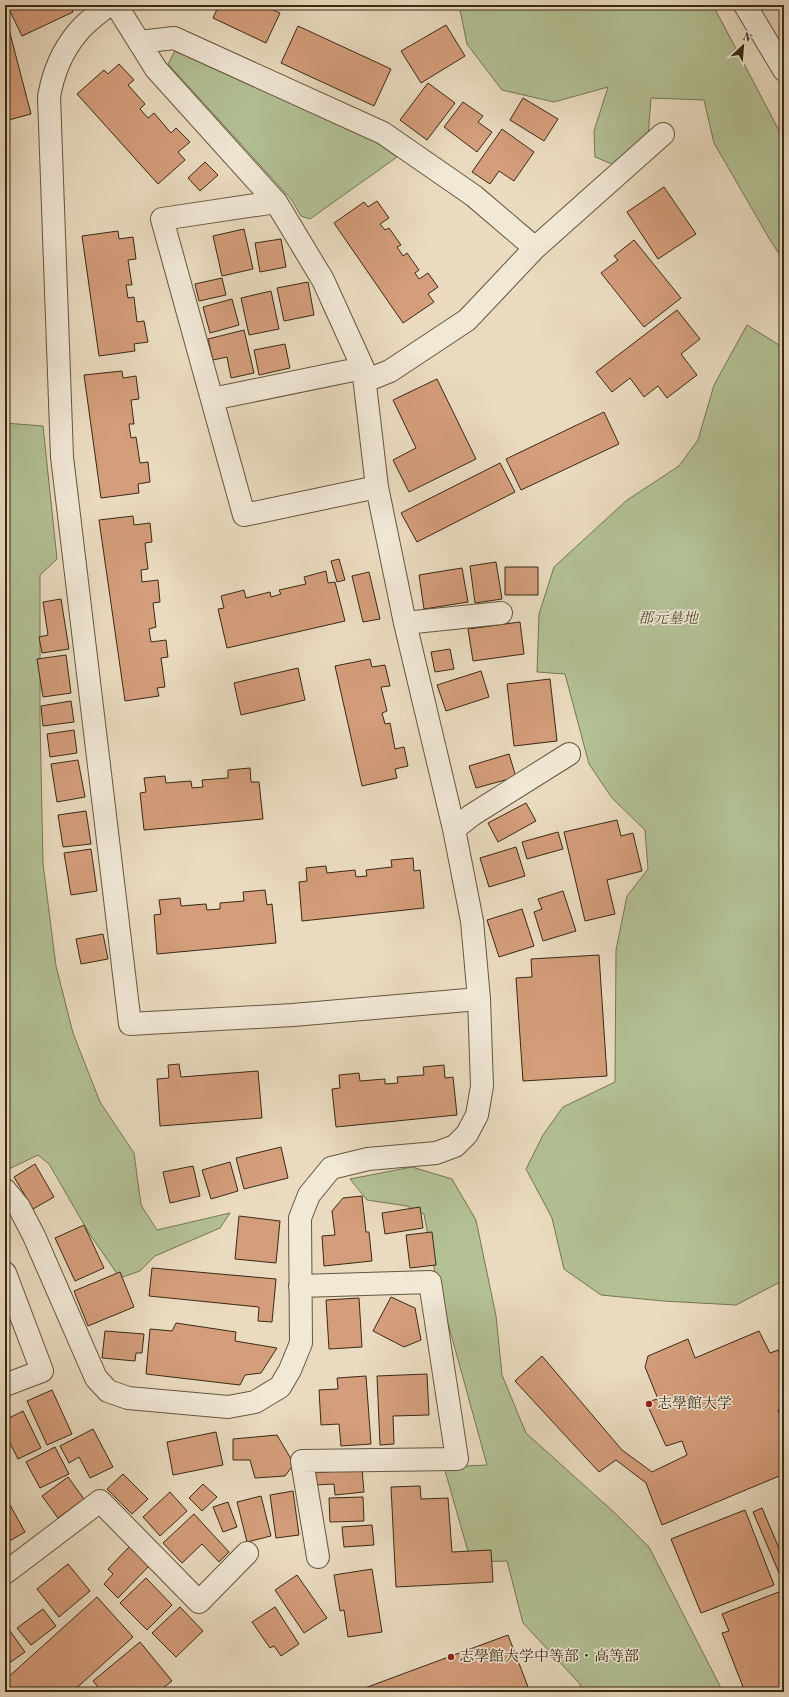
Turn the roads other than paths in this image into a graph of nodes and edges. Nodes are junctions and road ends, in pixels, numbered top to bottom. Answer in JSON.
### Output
{"nodes":[{"id":1,"x":108,"y":5,"type":"edge"},
{"id":2,"x":116,"y":5,"type":"edge"},
{"id":3,"x":745,"y":5,"type":"edge"},
{"id":4,"x":139,"y":42,"type":"junction"},
{"id":5,"x":784,"y":70,"type":"edge"},
{"id":6,"x":663,"y":134,"type":"dead end"},
{"id":7,"x":276,"y":202,"type":"junction"},
{"id":8,"x":535,"y":248,"type":"junction"},
{"id":9,"x":364,"y":374,"type":"junction"},
{"id":10,"x":212,"y":399,"type":"junction"},
{"id":11,"x":377,"y":487,"type":"junction"},
{"id":12,"x":501,"y":613,"type":"dead end"},
{"id":13,"x":405,"y":623,"type":"junction"},
{"id":14,"x":569,"y":754,"type":"dead end"},
{"id":15,"x":454,"y":829,"type":"junction"},
{"id":16,"x":479,"y":999,"type":"junction"},
{"id":17,"x":5,"y":1190,"type":"edge"},
{"id":18,"x":5,"y":1273,"type":"edge"},
{"id":19,"x":300,"y":1286,"type":"junction"},
{"id":20,"x":5,"y":1385,"type":"edge"},
{"id":21,"x":247,"y":1553,"type":"dead end"},
{"id":22,"x":318,"y":1557,"type":"dead end"},
{"id":23,"x":5,"y":1573,"type":"edge"}],
"edges":[{"from":1,"to":16,"type":"street"},
{"from":2,"to":4,"type":"street"},
{"from":3,"to":5,"type":"street"},
{"from":4,"to":7,"type":"street"},
{"from":4,"to":8,"type":"street"},
{"from":6,"to":8,"type":"street"},
{"from":7,"to":9,"type":"street"},
{"from":7,"to":10,"type":"street"},
{"from":8,"to":9,"type":"street"},
{"from":9,"to":10,"type":"street"},
{"from":9,"to":11,"type":"street"},
{"from":10,"to":11,"type":"street"},
{"from":11,"to":13,"type":"street"},
{"from":12,"to":13,"type":"street"},
{"from":13,"to":15,"type":"street"},
{"from":14,"to":15,"type":"street"},
{"from":15,"to":16,"type":"street"},
{"from":16,"to":19,"type":"street"},
{"from":17,"to":19,"type":"street"},
{"from":18,"to":20,"type":"street"},
{"from":19,"to":22,"type":"street"},
{"from":21,"to":23,"type":"street"}]}
